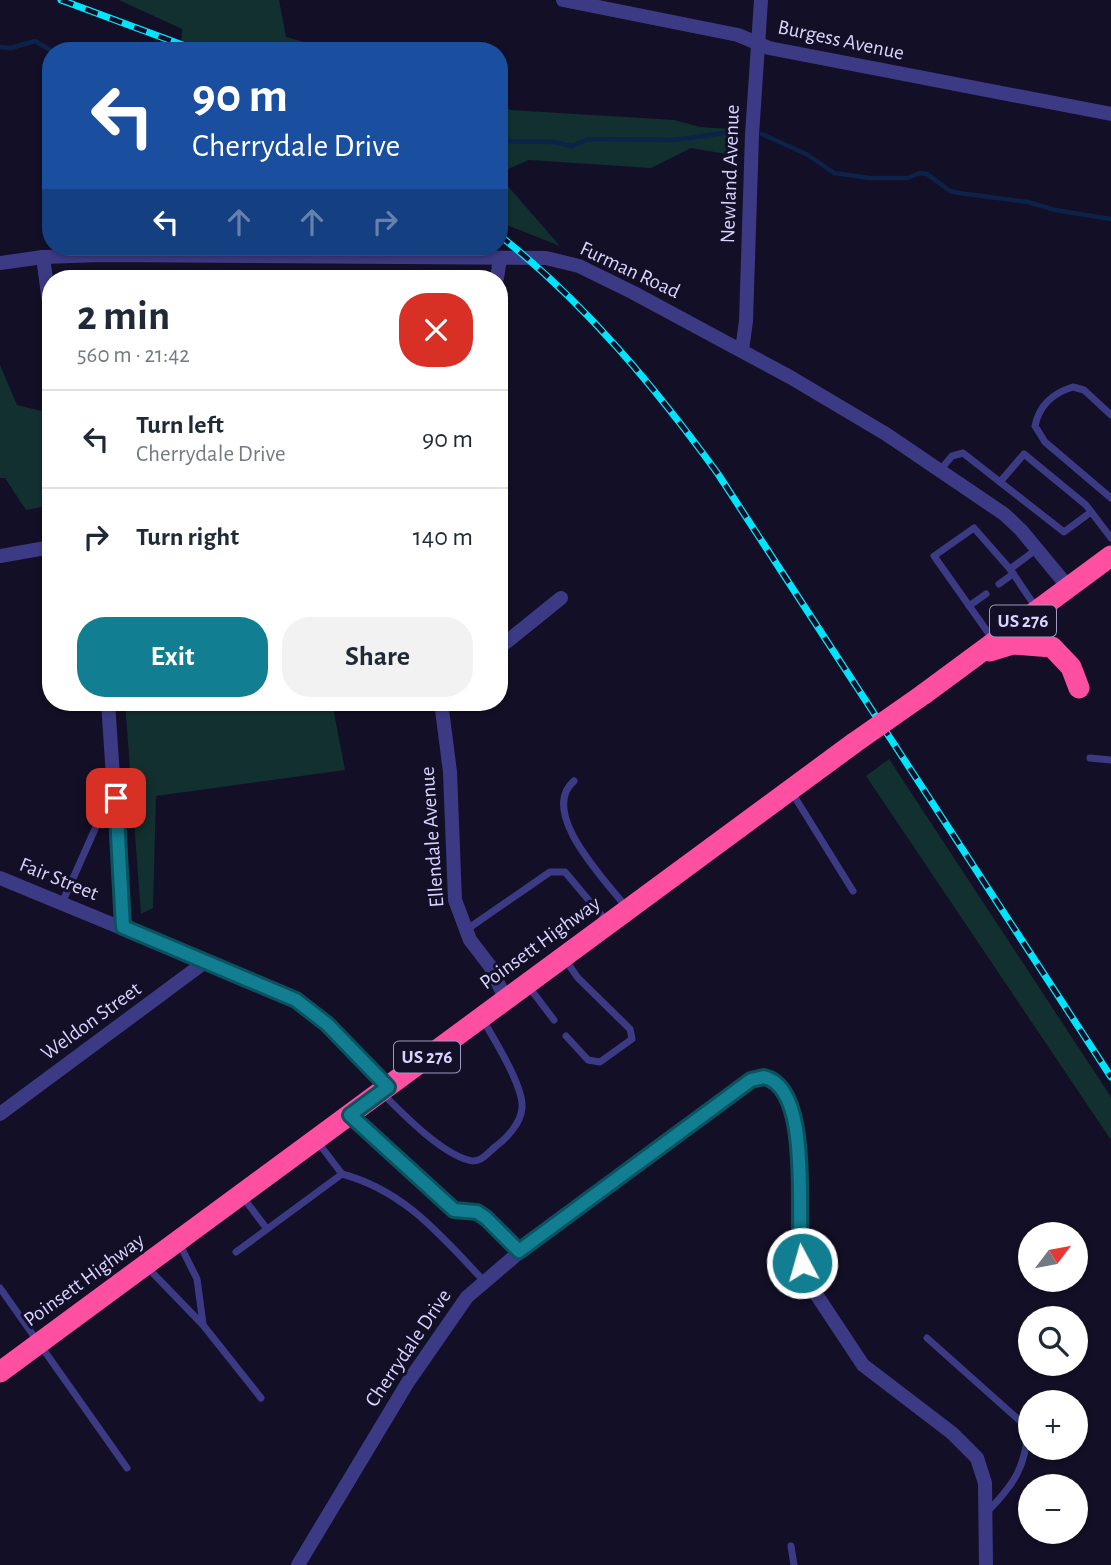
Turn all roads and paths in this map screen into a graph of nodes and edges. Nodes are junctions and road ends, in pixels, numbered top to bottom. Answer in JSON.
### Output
{"nodes":[{"id":1,"x":563,"y":0,"type":"edge"},
{"id":2,"x":761,"y":0,"type":"edge"},
{"id":3,"x":757,"y":41,"type":"junction"},
{"id":4,"x":1111,"y":114,"type":"edge"},
{"id":5,"x":43,"y":257,"type":"junction"},
{"id":6,"x":500,"y":259,"type":"junction"},
{"id":7,"x":0,"y":263,"type":"edge"},
{"id":8,"x":45,"y":270,"type":"edge"},
{"id":9,"x":498,"y":270,"type":"edge"},
{"id":10,"x":742,"y":350,"type":"junction"},
{"id":11,"x":1111,"y":415,"type":"edge"},
{"id":12,"x":941,"y":470,"type":"junction"},
{"id":13,"x":1000,"y":482,"type":"junction"},
{"id":14,"x":1111,"y":498,"type":"edge"},
{"id":15,"x":1091,"y":512,"type":"junction"},
{"id":16,"x":1111,"y":538,"type":"edge"},
{"id":17,"x":42,"y":549,"type":"edge"},
{"id":18,"x":1037,"y":549,"type":"junction"},
{"id":19,"x":0,"y":556,"type":"edge"},
{"id":20,"x":1111,"y":556,"type":"edge"},
{"id":21,"x":1012,"y":571,"type":"junction"},
{"id":22,"x":999,"y":584,"type":"dead end"},
{"id":23,"x":1069,"y":588,"type":"junction"},
{"id":24,"x":985,"y":594,"type":"dead end"},
{"id":25,"x":561,"y":598,"type":"dead end"},
{"id":26,"x":969,"y":606,"type":"junction"},
{"id":27,"x":1038,"y":611,"type":"junction"},
{"id":28,"x":508,"y":641,"type":"edge"},
{"id":29,"x":986,"y":648,"type":"junction"},
{"id":30,"x":1079,"y":688,"type":"dead end"},
{"id":31,"x":109,"y":711,"type":"edge"},
{"id":32,"x":443,"y":711,"type":"edge"},
{"id":33,"x":1090,"y":758,"type":"dead end"},
{"id":34,"x":1111,"y":760,"type":"edge"},
{"id":35,"x":574,"y":781,"type":"dead end"},
{"id":36,"x":790,"y":790,"type":"junction"},
{"id":37,"x":116,"y":798,"type":"junction"},
{"id":38,"x":0,"y":878,"type":"edge"},
{"id":39,"x":853,"y":891,"type":"dead end"},
{"id":40,"x":62,"y":903,"type":"junction"},
{"id":41,"x":629,"y":910,"type":"junction"},
{"id":42,"x":609,"y":925,"type":"junction"},
{"id":43,"x":123,"y":927,"type":"junction"},
{"id":44,"x":465,"y":930,"type":"junction"},
{"id":45,"x":564,"y":957,"type":"junction"},
{"id":46,"x":205,"y":962,"type":"junction"},
{"id":47,"x":526,"y":984,"type":"junction"},
{"id":48,"x":505,"y":998,"type":"junction"},
{"id":49,"x":481,"y":1017,"type":"junction"},
{"id":50,"x":554,"y":1020,"type":"dead end"},
{"id":51,"x":566,"y":1036,"type":"dead end"},
{"id":52,"x":385,"y":1089,"type":"junction"},
{"id":53,"x":0,"y":1114,"type":"edge"},
{"id":54,"x":350,"y":1115,"type":"junction"},
{"id":55,"x":316,"y":1140,"type":"junction"},
{"id":56,"x":342,"y":1174,"type":"junction"},
{"id":57,"x":241,"y":1195,"type":"junction"},
{"id":58,"x":267,"y":1229,"type":"junction"},
{"id":59,"x":178,"y":1241,"type":"junction"},
{"id":60,"x":519,"y":1251,"type":"junction"},
{"id":61,"x":236,"y":1252,"type":"dead end"},
{"id":62,"x":146,"y":1265,"type":"junction"},
{"id":63,"x":484,"y":1280,"type":"junction"},
{"id":64,"x":0,"y":1288,"type":"edge"},
{"id":65,"x":203,"y":1325,"type":"junction"},
{"id":66,"x":927,"y":1338,"type":"dead end"},
{"id":67,"x":39,"y":1343,"type":"junction"},
{"id":68,"x":0,"y":1373,"type":"edge"},
{"id":69,"x":261,"y":1398,"type":"dead end"},
{"id":70,"x":127,"y":1468,"type":"dead end"},
{"id":71,"x":987,"y":1511,"type":"junction"},
{"id":72,"x":791,"y":1546,"type":"dead end"},
{"id":73,"x":298,"y":1565,"type":"edge"},
{"id":74,"x":794,"y":1565,"type":"edge"},
{"id":75,"x":986,"y":1565,"type":"edge"}],
"edges":[{"from":1,"to":3,"type":"street","name":"Burgess Avenue"},
{"from":2,"to":3,"type":"street","name":"Newland Avenue"},
{"from":3,"to":4,"type":"street","name":"Burgess Avenue"},
{"from":3,"to":10,"type":"street","name":"Newland Avenue"},
{"from":5,"to":6,"type":"street","name":"Furman Road"},
{"from":5,"to":7,"type":"street","name":"Furman Road"},
{"from":5,"to":8,"type":"street"},
{"from":6,"to":9,"type":"street"},
{"from":6,"to":10,"type":"street","name":"Furman Road"},
{"from":10,"to":12,"type":"street","name":"Furman Road"},
{"from":11,"to":14,"type":"lane"},
{"from":12,"to":13,"type":"lane"},
{"from":12,"to":18,"type":"street","name":"Furman Road"},
{"from":13,"to":15,"type":"lane"},
{"from":13,"to":15,"type":"lane"},
{"from":15,"to":16,"type":"lane"},
{"from":17,"to":19,"type":"street"},
{"from":18,"to":21,"type":"lane"},
{"from":18,"to":23,"type":"street","name":"Furman Road"},
{"from":20,"to":23,"type":"highway","name":"Poinsett Highway","number":"US 276"},
{"from":21,"to":22,"type":"lane"},
{"from":21,"to":26,"type":"lane"},
{"from":21,"to":27,"type":"lane"},
{"from":23,"to":27,"type":"highway","name":"Poinsett Highway","number":"US 276"},
{"from":24,"to":26,"type":"lane"},
{"from":25,"to":28,"type":"street"},
{"from":26,"to":29,"type":"lane"},
{"from":27,"to":29,"type":"highway","name":"Poinsett Highway","number":"US 276"},
{"from":29,"to":30,"type":"highway"},
{"from":29,"to":36,"type":"highway","name":"Poinsett Highway","number":"US 276","bridge":true},
{"from":31,"to":37,"type":"street"},
{"from":32,"to":44,"type":"street","name":"Ellendale Avenue"},
{"from":33,"to":34,"type":"lane"},
{"from":35,"to":41,"type":"lane"},
{"from":36,"to":39,"type":"lane"},
{"from":36,"to":41,"type":"highway","name":"Poinsett Highway","number":"US 276"},
{"from":37,"to":40,"type":"lane"},
{"from":37,"to":43,"type":"street"},
{"from":38,"to":40,"type":"street","name":"Fair Street"},
{"from":40,"to":43,"type":"street","name":"Fair Street"},
{"from":41,"to":42,"type":"highway","name":"Poinsett Highway","number":"US 276"},
{"from":42,"to":44,"type":"lane"},
{"from":42,"to":45,"type":"highway","name":"Poinsett Highway","number":"US 276"},
{"from":43,"to":46,"type":"street","name":"Fair Street"},
{"from":44,"to":48,"type":"street","name":"Ellendale Avenue"},
{"from":45,"to":47,"type":"highway","name":"Poinsett Highway","number":"US 276"},
{"from":45,"to":51,"type":"lane"},
{"from":46,"to":52,"type":"street","name":"Fair Street"},
{"from":46,"to":53,"type":"street","name":"Weldon Street"},
{"from":47,"to":48,"type":"highway","name":"Poinsett Highway","number":"US 276"},
{"from":47,"to":50,"type":"lane"},
{"from":48,"to":49,"type":"highway","name":"Poinsett Highway","number":"US 276"},
{"from":49,"to":52,"type":"highway","name":"Poinsett Highway","number":"US 276"},
{"from":49,"to":52,"type":"lane"},
{"from":52,"to":54,"type":"highway","name":"Poinsett Highway","number":"US 276"},
{"from":54,"to":55,"type":"highway","name":"Poinsett Highway","number":"US 276"},
{"from":54,"to":60,"type":"lane"},
{"from":55,"to":56,"type":"lane"},
{"from":55,"to":57,"type":"highway","name":"Poinsett Highway","number":"US 276"},
{"from":56,"to":58,"type":"lane"},
{"from":56,"to":63,"type":"lane"},
{"from":57,"to":58,"type":"lane"},
{"from":57,"to":59,"type":"highway","name":"Poinsett Highway","number":"US 276"},
{"from":58,"to":61,"type":"lane"},
{"from":59,"to":62,"type":"highway","name":"Poinsett Highway","number":"US 276"},
{"from":59,"to":65,"type":"lane"},
{"from":60,"to":63,"type":"street","name":"Cherrydale Drive"},
{"from":60,"to":71,"type":"street","name":"Cherrydale Drive"},
{"from":62,"to":65,"type":"lane"},
{"from":62,"to":67,"type":"highway","name":"Poinsett Highway","number":"US 276"},
{"from":63,"to":73,"type":"street","name":"Cherrydale Drive"},
{"from":64,"to":67,"type":"lane"},
{"from":65,"to":69,"type":"lane"},
{"from":66,"to":71,"type":"lane"},
{"from":67,"to":68,"type":"highway","name":"Poinsett Highway","number":"US 276"},
{"from":67,"to":70,"type":"lane"},
{"from":71,"to":75,"type":"street"},
{"from":72,"to":74,"type":"lane"}]}
